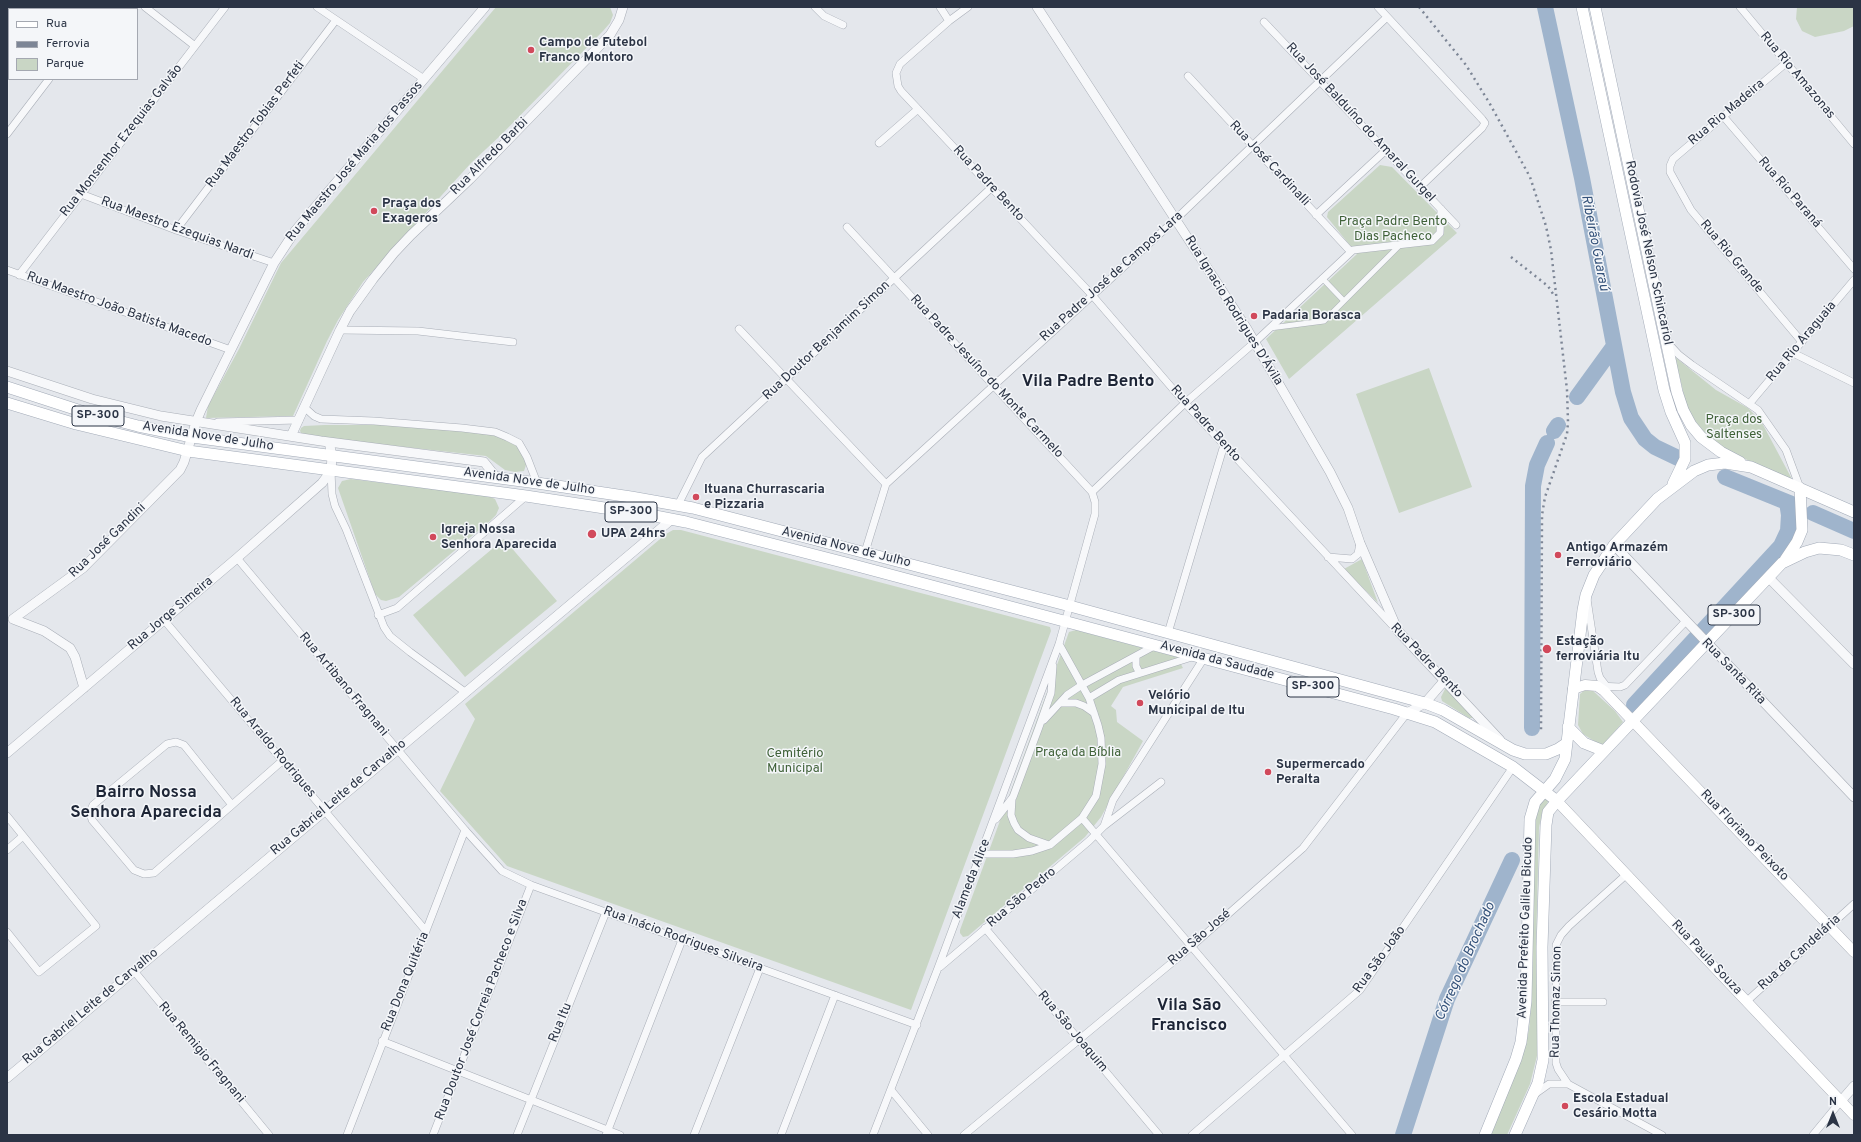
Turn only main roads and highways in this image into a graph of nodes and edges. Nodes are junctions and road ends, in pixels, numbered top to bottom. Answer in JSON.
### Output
{"nodes":[{"id":1,"x":1582,"y":7,"type":"edge"},
{"id":2,"x":1594,"y":7,"type":"edge"},
{"id":3,"x":7,"y":387,"type":"edge"},
{"id":4,"x":7,"y":402,"type":"edge"},
{"id":5,"x":1751,"y":467,"type":"junction"},
{"id":6,"x":1671,"y":488,"type":"junction"},
{"id":7,"x":1800,"y":488,"type":"junction"},
{"id":8,"x":678,"y":505,"type":"junction"},
{"id":9,"x":1854,"y":512,"type":"edge"},
{"id":10,"x":650,"y":515,"type":"junction"},
{"id":11,"x":718,"y":515,"type":"junction"},
{"id":12,"x":672,"y":519,"type":"junction"},
{"id":13,"x":1854,"y":555,"type":"edge"},
{"id":14,"x":1782,"y":563,"type":"junction"},
{"id":15,"x":1070,"y":606,"type":"joint"},
{"id":16,"x":1065,"y":621,"type":"joint"},
{"id":17,"x":1204,"y":642,"type":"junction"},
{"id":18,"x":1156,"y":645,"type":"junction"},
{"id":19,"x":1573,"y":689,"type":"junction"},
{"id":20,"x":1633,"y":721,"type":"junction"},
{"id":21,"x":1568,"y":727,"type":"junction"},
{"id":22,"x":1567,"y":743,"type":"junction"},
{"id":23,"x":1604,"y":751,"type":"junction"},
{"id":24,"x":1544,"y":790,"type":"junction"},
{"id":25,"x":1557,"y":801,"type":"junction"},
{"id":26,"x":1854,"y":952,"type":"edge"},
{"id":27,"x":1854,"y":1115,"type":"edge"},
{"id":28,"x":1485,"y":1135,"type":"edge"},
{"id":29,"x":1516,"y":1135,"type":"edge"}],
"edges":[{"from":1,"to":6,"type":"main road","name":"Rodovia José Nelson Schincariol"},
{"from":2,"to":5,"type":"main road","name":"Rodovia José Nelson Schincariol"},
{"from":3,"to":8,"type":"main road","name":"Avenida Nove de Julho","number":"SP-300"},
{"from":4,"to":10,"type":"main road","name":"Avenida Nove de Julho","number":"SP-300"},
{"from":5,"to":6,"type":"main road"},
{"from":5,"to":7,"type":"main road"},
{"from":6,"to":19,"type":"main road"},
{"from":7,"to":9,"type":"main road"},
{"from":7,"to":14,"type":"main road"},
{"from":8,"to":10,"type":"main road"},
{"from":8,"to":11,"type":"main road","name":"Avenida Nove de Julho","number":"SP-300"},
{"from":10,"to":12,"type":"main road","name":"Avenida Nove de Julho","number":"SP-300"},
{"from":11,"to":12,"type":"main road"},
{"from":11,"to":15,"type":"main road","name":"Avenida Nove de Julho","number":"SP-300"},
{"from":12,"to":16,"type":"main road","name":"Avenida Nove de Julho","number":"SP-300"},
{"from":13,"to":14,"type":"main road","number":"SP-300"},
{"from":14,"to":20,"type":"main road","number":"SP-300"},
{"from":15,"to":17,"type":"main road","name":"Avenida da Saudade","number":"SP-300"},
{"from":16,"to":18,"type":"main road","name":"Avenida da Saudade","number":"SP-300"},
{"from":17,"to":18,"type":"main road"},
{"from":17,"to":22,"type":"main road","name":"Avenida da Saudade","number":"SP-300"},
{"from":18,"to":24,"type":"main road","name":"Avenida da Saudade","number":"SP-300"},
{"from":19,"to":20,"type":"main road"},
{"from":19,"to":21,"type":"main road"},
{"from":20,"to":23,"type":"main road","number":"SP-300"},
{"from":20,"to":26,"type":"main road","name":"Rua Floriano Peixoto"},
{"from":21,"to":22,"type":"main road","name":"Avenida Prefeito Galileu Bicudo"},
{"from":21,"to":23,"type":"main road"},
{"from":22,"to":24,"type":"main road","name":"Avenida Prefeito Galileu Bicudo"},
{"from":23,"to":25,"type":"main road","number":"SP-300"},
{"from":24,"to":25,"type":"main road","name":"Avenida da Saudade","number":"SP-300"},
{"from":24,"to":28,"type":"main road","name":"Avenida Prefeito Galileu Bicudo"},
{"from":25,"to":27,"type":"main road","name":"Rua Paula Souza"},
{"from":25,"to":29,"type":"main road","name":"Avenida Prefeito Galileu Bicudo"}]}
